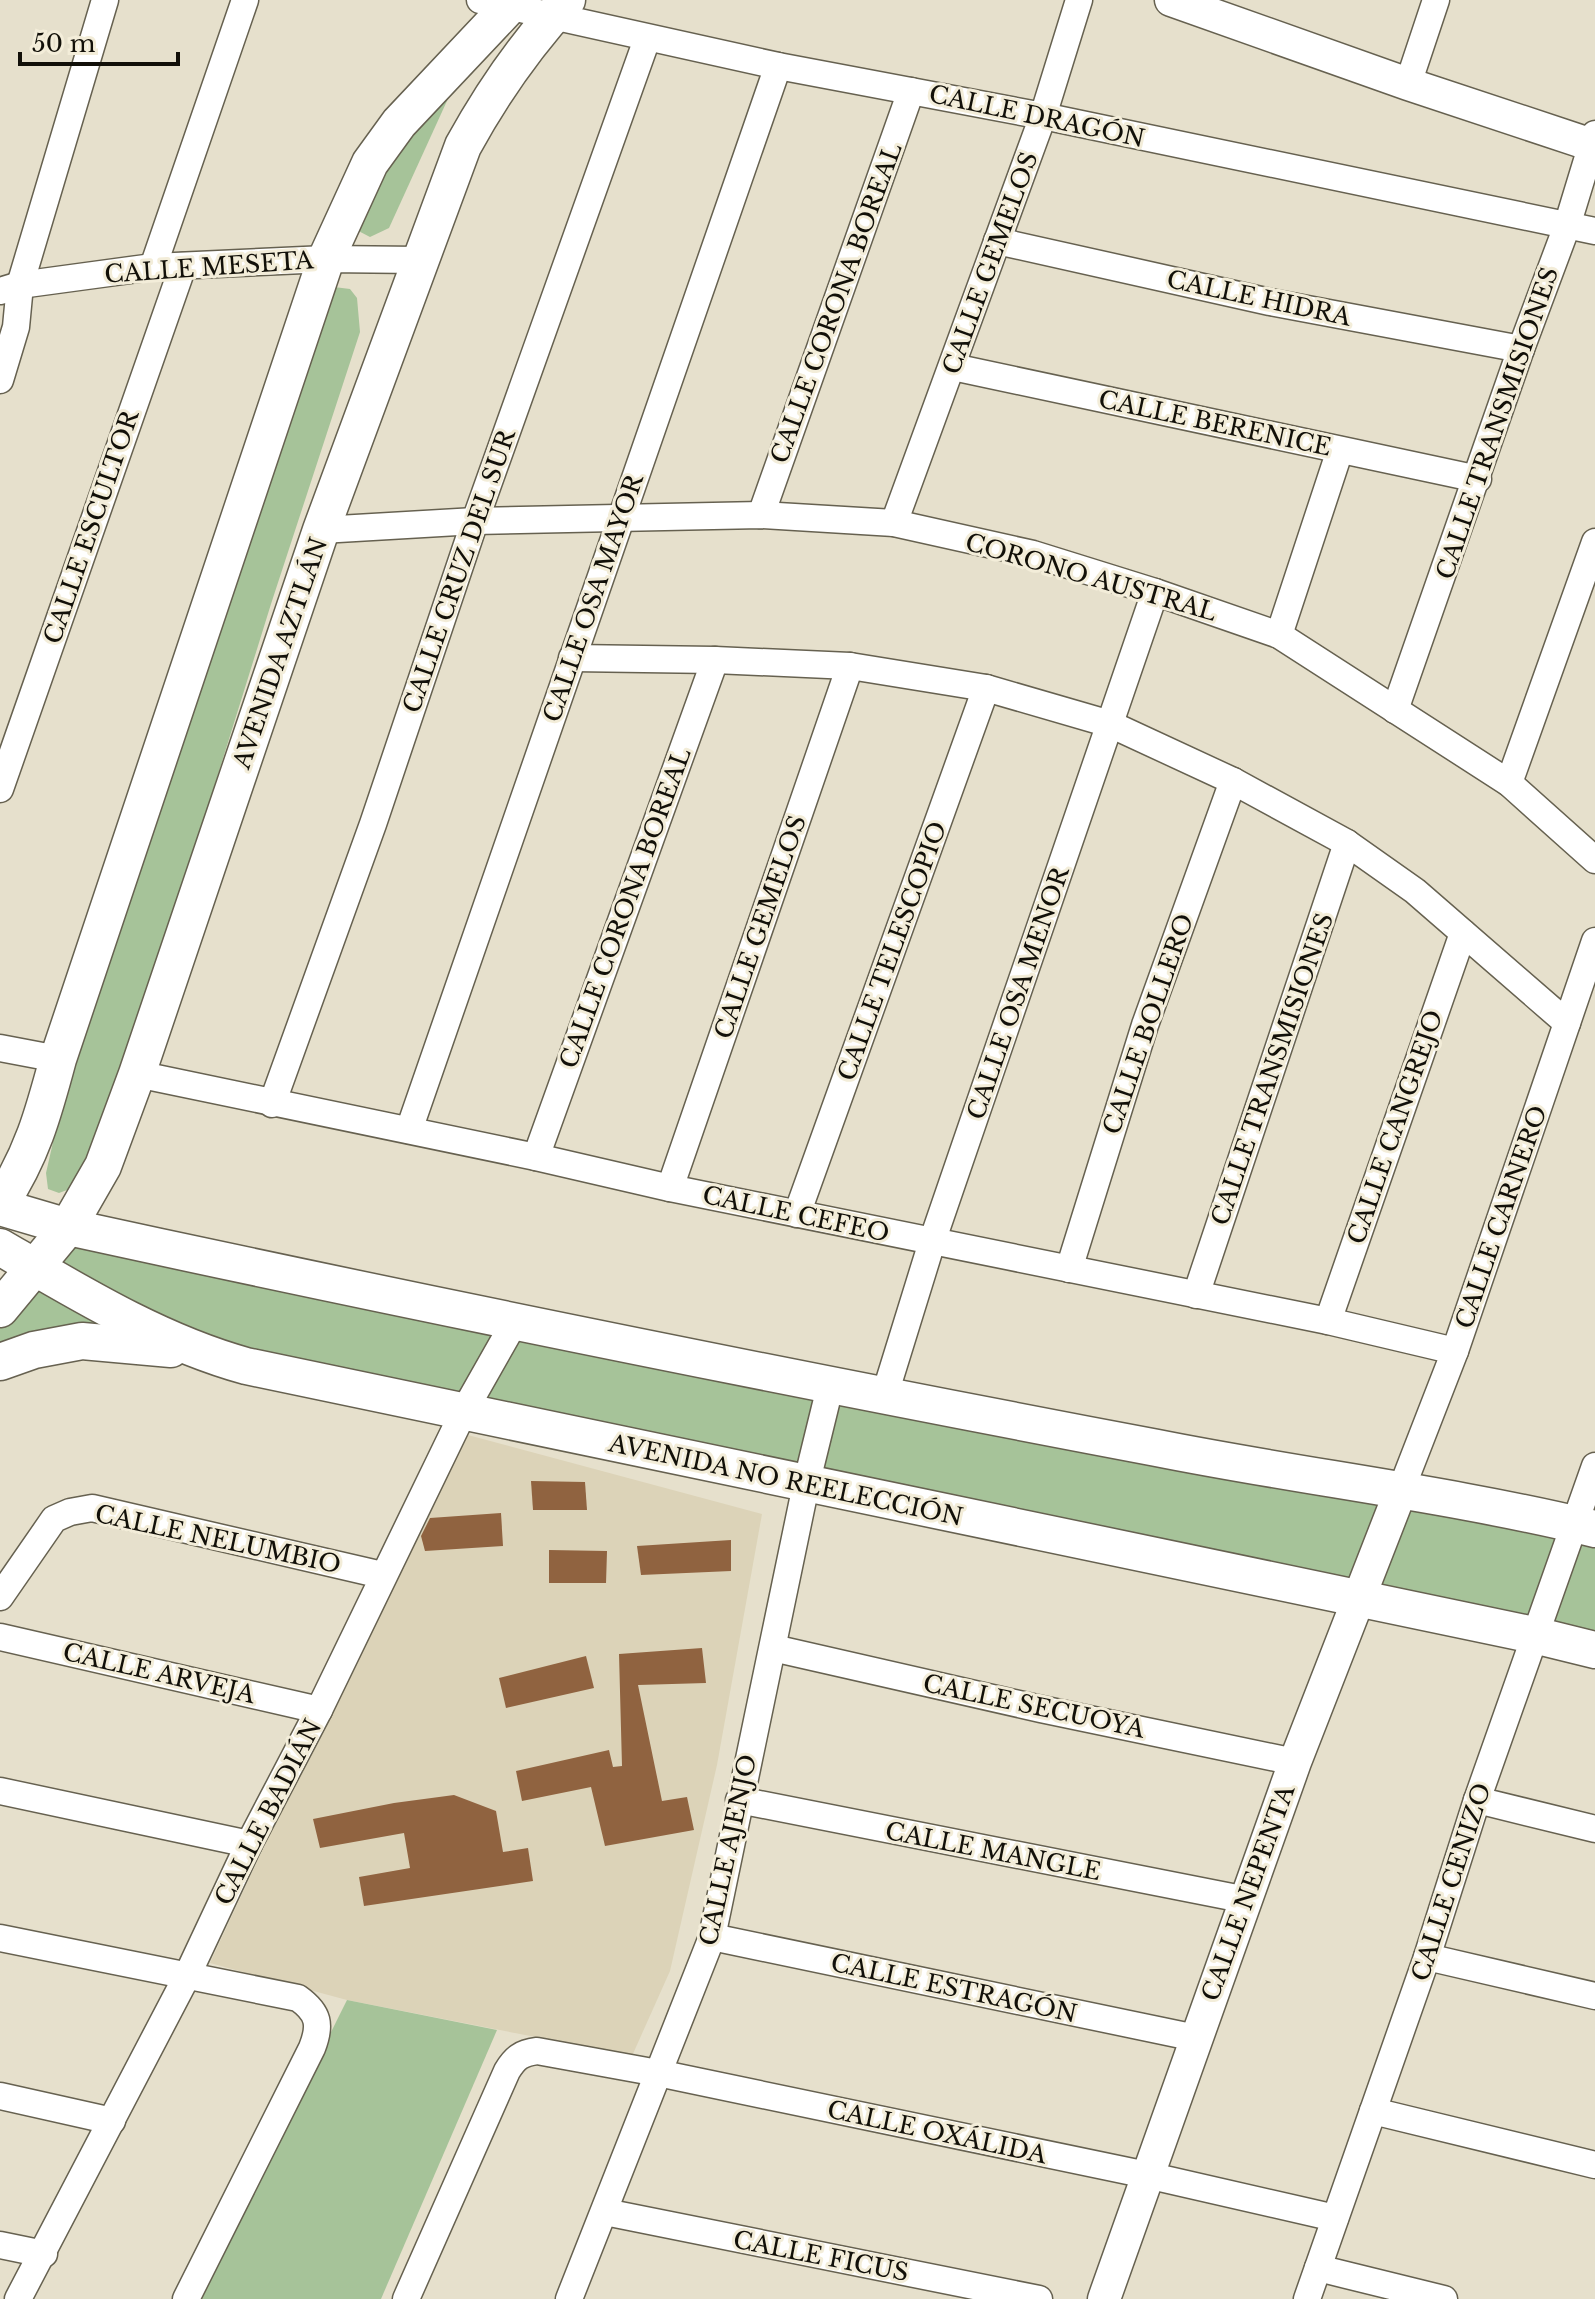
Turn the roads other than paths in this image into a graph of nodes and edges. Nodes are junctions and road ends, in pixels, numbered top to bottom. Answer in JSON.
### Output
{"nodes":[{"id":1,"x":105,"y":0,"type":"edge"},
{"id":2,"x":245,"y":0,"type":"edge"},
{"id":3,"x":1079,"y":0,"type":"edge"},
{"id":4,"x":1171,"y":0,"type":"edge"},
{"id":5,"x":1436,"y":0,"type":"edge"},
{"id":6,"x":501,"y":2,"type":"edge"},
{"id":7,"x":560,"y":8,"type":"edge"},
{"id":8,"x":1233,"y":10,"type":"edge"},
{"id":9,"x":647,"y":39,"type":"junction"},
{"id":10,"x":778,"y":66,"type":"junction"},
{"id":11,"x":1408,"y":84,"type":"junction"},
{"id":12,"x":911,"y":91,"type":"junction"},
{"id":13,"x":1043,"y":116,"type":"junction"},
{"id":14,"x":1594,"y":142,"type":"edge"},
{"id":15,"x":1567,"y":226,"type":"junction"},
{"id":16,"x":1595,"y":231,"type":"edge"},
{"id":17,"x":997,"y":241,"type":"junction"},
{"id":18,"x":326,"y":259,"type":"junction"},
{"id":19,"x":419,"y":260,"type":"junction"},
{"id":20,"x":183,"y":266,"type":"junction"},
{"id":21,"x":153,"y":267,"type":"junction"},
{"id":22,"x":10,"y":288,"type":"edge"},
{"id":23,"x":1521,"y":349,"type":"junction"},
{"id":24,"x":953,"y":367,"type":"junction"},
{"id":25,"x":0,"y":380,"type":"edge"},
{"id":26,"x":1340,"y":450,"type":"junction"},
{"id":27,"x":1478,"y":479,"type":"junction"},
{"id":28,"x":761,"y":515,"type":"junction"},
{"id":29,"x":622,"y":519,"type":"junction"},
{"id":30,"x":475,"y":521,"type":"junction"},
{"id":31,"x":894,"y":523,"type":"junction"},
{"id":32,"x":321,"y":530,"type":"junction"},
{"id":33,"x":1595,"y":542,"type":"edge"},
{"id":34,"x":1155,"y":592,"type":"junction"},
{"id":35,"x":1279,"y":635,"type":"junction"},
{"id":36,"x":572,"y":658,"type":"junction"},
{"id":37,"x":715,"y":660,"type":"junction"},
{"id":38,"x":850,"y":666,"type":"junction"},
{"id":39,"x":986,"y":688,"type":"junction"},
{"id":40,"x":1395,"y":710,"type":"junction"},
{"id":41,"x":1110,"y":724,"type":"junction"},
{"id":42,"x":1233,"y":781,"type":"junction"},
{"id":43,"x":1509,"y":783,"type":"junction"},
{"id":44,"x":0,"y":789,"type":"edge"},
{"id":45,"x":1347,"y":843,"type":"junction"},
{"id":46,"x":1595,"y":860,"type":"edge"},
{"id":47,"x":1463,"y":933,"type":"junction"},
{"id":48,"x":1595,"y":941,"type":"edge"},
{"id":49,"x":1567,"y":1023,"type":"junction"},
{"id":50,"x":0,"y":1048,"type":"edge"},
{"id":51,"x":58,"y":1059,"type":"junction"},
{"id":52,"x":137,"y":1074,"type":"junction"},
{"id":53,"x":272,"y":1104,"type":"junction"},
{"id":54,"x":409,"y":1130,"type":"junction"},
{"id":55,"x":536,"y":1157,"type":"junction"},
{"id":56,"x":670,"y":1188,"type":"junction"},
{"id":57,"x":0,"y":1206,"type":"edge"},
{"id":58,"x":797,"y":1214,"type":"junction"},
{"id":59,"x":68,"y":1227,"type":"junction"},
{"id":60,"x":932,"y":1242,"type":"junction"},
{"id":61,"x":0,"y":1247,"type":"edge"},
{"id":62,"x":35,"y":1267,"type":"junction"},
{"id":63,"x":1069,"y":1269,"type":"junction"},
{"id":64,"x":1196,"y":1295,"type":"junction"},
{"id":65,"x":0,"y":1309,"type":"edge"},
{"id":66,"x":1328,"y":1321,"type":"junction"},
{"id":67,"x":514,"y":1323,"type":"junction"},
{"id":68,"x":1455,"y":1351,"type":"junction"},
{"id":69,"x":202,"y":1354,"type":"junction"},
{"id":70,"x":0,"y":1362,"type":"edge"},
{"id":71,"x":831,"y":1383,"type":"junction"},
{"id":72,"x":885,"y":1394,"type":"junction"},
{"id":73,"x":463,"y":1413,"type":"junction"},
{"id":74,"x":1595,"y":1466,"type":"edge"},
{"id":75,"x":806,"y":1485,"type":"junction"},
{"id":76,"x":1401,"y":1490,"type":"junction"},
{"id":77,"x":1585,"y":1527,"type":"edge"},
{"id":78,"x":382,"y":1575,"type":"junction"},
{"id":79,"x":0,"y":1597,"type":"edge"},
{"id":80,"x":1358,"y":1599,"type":"junction"},
{"id":81,"x":1534,"y":1635,"type":"junction"},
{"id":82,"x":0,"y":1637,"type":"edge"},
{"id":83,"x":773,"y":1648,"type":"junction"},
{"id":84,"x":1595,"y":1650,"type":"edge"},
{"id":85,"x":319,"y":1710,"type":"junction"},
{"id":86,"x":1295,"y":1762,"type":"junction"},
{"id":87,"x":0,"y":1791,"type":"edge"},
{"id":88,"x":739,"y":1800,"type":"junction"},
{"id":89,"x":1477,"y":1800,"type":"junction"},
{"id":90,"x":1595,"y":1829,"type":"edge"},
{"id":91,"x":249,"y":1844,"type":"junction"},
{"id":92,"x":1247,"y":1900,"type":"junction"},
{"id":93,"x":712,"y":1937,"type":"junction"},
{"id":94,"x":0,"y":1938,"type":"edge"},
{"id":95,"x":1427,"y":1957,"type":"junction"},
{"id":96,"x":187,"y":1976,"type":"junction"},
{"id":97,"x":1595,"y":1996,"type":"edge"},
{"id":98,"x":1196,"y":2038,"type":"junction"},
{"id":99,"x":658,"y":2073,"type":"junction"},
{"id":100,"x":0,"y":2096,"type":"edge"},
{"id":101,"x":1373,"y":2111,"type":"junction"},
{"id":102,"x":112,"y":2121,"type":"junction"},
{"id":103,"x":1595,"y":2165,"type":"edge"},
{"id":104,"x":1147,"y":2175,"type":"junction"},
{"id":105,"x":605,"y":2212,"type":"junction"},
{"id":106,"x":1335,"y":2218,"type":"junction"},
{"id":107,"x":0,"y":2245,"type":"edge"},
{"id":108,"x":44,"y":2254,"type":"junction"},
{"id":109,"x":1318,"y":2268,"type":"junction"},
{"id":110,"x":18,"y":2299,"type":"edge"},
{"id":111,"x":186,"y":2299,"type":"edge"},
{"id":112,"x":406,"y":2299,"type":"edge"},
{"id":113,"x":569,"y":2299,"type":"edge"},
{"id":114,"x":1039,"y":2299,"type":"edge"},
{"id":115,"x":1104,"y":2299,"type":"edge"},
{"id":116,"x":1307,"y":2299,"type":"edge"},
{"id":117,"x":1444,"y":2299,"type":"edge"}],
"edges":[{"from":1,"to":22,"type":"street"},
{"from":2,"to":21,"type":"street"},
{"from":3,"to":13,"type":"street","name":"CALLE GEMELOS"},
{"from":4,"to":8,"type":"street"},
{"from":5,"to":11,"type":"street"},
{"from":6,"to":7,"type":"street","name":"CALLE DRAGÓN"},
{"from":6,"to":18,"type":"main road"},
{"from":7,"to":9,"type":"street","name":"CALLE DRAGÓN"},
{"from":7,"to":19,"type":"main road","name":"AVENIDA AZTLÁN"},
{"from":8,"to":11,"type":"street"},
{"from":9,"to":10,"type":"street","name":"CALLE DRAGÓN"},
{"from":9,"to":30,"type":"street","name":"CALLE CRUZ DEL SUR"},
{"from":10,"to":12,"type":"street","name":"CALLE DRAGÓN"},
{"from":10,"to":29,"type":"street","name":"CALLE OSA MAYOR"},
{"from":11,"to":14,"type":"street"},
{"from":12,"to":13,"type":"street","name":"CALLE DRAGÓN"},
{"from":12,"to":28,"type":"street","name":"CALLE CORONA BOREAL"},
{"from":13,"to":15,"type":"street","name":"CALLE DRAGÓN"},
{"from":13,"to":17,"type":"street","name":"CALLE GEMELOS"},
{"from":14,"to":15,"type":"street","name":"CALLE TRANSMISIONES"},
{"from":15,"to":16,"type":"street","name":"CALLE DRAGÓN"},
{"from":15,"to":23,"type":"street","name":"CALLE TRANSMISIONES"},
{"from":17,"to":23,"type":"street","name":"CALLE HIDRA"},
{"from":17,"to":24,"type":"street","name":"CALLE GEMELOS"},
{"from":18,"to":19,"type":"street","name":"CALLE MESETA"},
{"from":18,"to":20,"type":"street","name":"CALLE MESETA"},
{"from":18,"to":51,"type":"main road"},
{"from":19,"to":32,"type":"main road","name":"AVENIDA AZTLÁN"},
{"from":20,"to":21,"type":"street","name":"CALLE MESETA"},
{"from":20,"to":44,"type":"street","name":"CALLE ESCULTOR"},
{"from":21,"to":22,"type":"street","name":"CALLE MESETA"},
{"from":22,"to":25,"type":"street"},
{"from":23,"to":27,"type":"street","name":"CALLE TRANSMISIONES"},
{"from":24,"to":26,"type":"street","name":"CALLE BERENICE"},
{"from":24,"to":31,"type":"street","name":"CALLE GEMELOS"},
{"from":26,"to":27,"type":"street","name":"CALLE BERENICE"},
{"from":26,"to":35,"type":"street"},
{"from":27,"to":40,"type":"street","name":"CALLE TRANSMISIONES"},
{"from":28,"to":29,"type":"street","name":"CORONO AUSTRAL"},
{"from":28,"to":31,"type":"street","name":"CORONO AUSTRAL"},
{"from":29,"to":30,"type":"street","name":"CORONO AUSTRAL"},
{"from":29,"to":36,"type":"street","name":"CALLE OSA MAYOR"},
{"from":30,"to":32,"type":"street","name":"CORONO AUSTRAL"},
{"from":30,"to":53,"type":"street","name":"CALLE CRUZ DEL SUR"},
{"from":31,"to":34,"type":"street","name":"CORONO AUSTRAL"},
{"from":32,"to":52,"type":"main road","name":"AVENIDA AZTLÁN"},
{"from":33,"to":43,"type":"street"},
{"from":34,"to":35,"type":"street","name":"CORONO AUSTRAL"},
{"from":34,"to":41,"type":"street","name":"CALLE OSA MENOR"},
{"from":35,"to":40,"type":"street","name":"CORONO AUSTRAL"},
{"from":36,"to":37,"type":"street"},
{"from":36,"to":54,"type":"street","name":"CALLE OSA MAYOR"},
{"from":37,"to":38,"type":"street"},
{"from":37,"to":55,"type":"street","name":"CALLE CORONA BOREAL"},
{"from":38,"to":39,"type":"street"},
{"from":38,"to":56,"type":"street","name":"CALLE GEMELOS"},
{"from":39,"to":41,"type":"street"},
{"from":39,"to":58,"type":"street","name":"CALLE TELESCOPIO"},
{"from":40,"to":43,"type":"street","name":"CORONO AUSTRAL"},
{"from":41,"to":42,"type":"street"},
{"from":41,"to":60,"type":"street","name":"CALLE OSA MENOR"},
{"from":42,"to":45,"type":"street"},
{"from":42,"to":63,"type":"street","name":"CALLE BOLLERO"},
{"from":43,"to":46,"type":"street","name":"CORONO AUSTRAL"},
{"from":45,"to":47,"type":"street"},
{"from":45,"to":64,"type":"street","name":"CALLE TRANSMISIONES"},
{"from":47,"to":49,"type":"street"},
{"from":47,"to":66,"type":"street","name":"CALLE CANGREJO"},
{"from":48,"to":49,"type":"street","name":"CALLE CARNERO"},
{"from":49,"to":68,"type":"street","name":"CALLE CARNERO"},
{"from":50,"to":51,"type":"street"},
{"from":51,"to":57,"type":"main road"},
{"from":52,"to":53,"type":"street","name":"CALLE CEFEO"},
{"from":52,"to":59,"type":"main road","name":"AVENIDA AZTLÁN"},
{"from":53,"to":54,"type":"street","name":"CALLE CEFEO"},
{"from":54,"to":55,"type":"street","name":"CALLE CEFEO"},
{"from":55,"to":56,"type":"street","name":"CALLE CEFEO"},
{"from":56,"to":58,"type":"street","name":"CALLE CEFEO"},
{"from":57,"to":59,"type":"main road"},
{"from":58,"to":60,"type":"street","name":"CALLE CEFEO"},
{"from":59,"to":62,"type":"main road","name":"AVENIDA AZTLÁN"},
{"from":59,"to":67,"type":"main road"},
{"from":60,"to":63,"type":"street","name":"CALLE CEFEO"},
{"from":60,"to":72,"type":"street","name":"CALLE OSA MENOR"},
{"from":61,"to":62,"type":"main road","name":"AVENIDA NO REELECCIÓN"},
{"from":62,"to":65,"type":"main road","name":"AVENIDA AZTLÁN"},
{"from":62,"to":69,"type":"main road","name":"AVENIDA NO REELECCIÓN"},
{"from":63,"to":64,"type":"street","name":"CALLE CEFEO"},
{"from":64,"to":66,"type":"street","name":"CALLE CEFEO"},
{"from":66,"to":68,"type":"street","name":"CALLE CEFEO"},
{"from":67,"to":71,"type":"main road"},
{"from":67,"to":73,"type":"street","name":"CALLE BADIÁN"},
{"from":68,"to":76,"type":"street","name":"CALLE CARNERO"},
{"from":69,"to":70,"type":"main road"},
{"from":69,"to":73,"type":"main road","name":"AVENIDA NO REELECCIÓN"},
{"from":71,"to":72,"type":"main road"},
{"from":71,"to":75,"type":"street","name":"CALLE AJENJO"},
{"from":72,"to":76,"type":"main road"},
{"from":73,"to":75,"type":"main road","name":"AVENIDA NO REELECCIÓN"},
{"from":73,"to":78,"type":"street","name":"CALLE BADIÁN"},
{"from":74,"to":77,"type":"street","name":"CALLE CENIZO"},
{"from":75,"to":80,"type":"main road","name":"AVENIDA NO REELECCIÓN"},
{"from":75,"to":83,"type":"street","name":"CALLE AJENJO"},
{"from":76,"to":77,"type":"main road"},
{"from":76,"to":80,"type":"street","name":"CALLE NEPENTA"},
{"from":77,"to":81,"type":"street","name":"CALLE CENIZO"},
{"from":78,"to":79,"type":"street","name":"CALLE NELUMBIO"},
{"from":78,"to":85,"type":"street","name":"CALLE BADIÁN"},
{"from":80,"to":81,"type":"main road","name":"AVENIDA NO REELECCIÓN"},
{"from":80,"to":86,"type":"street","name":"CALLE NEPENTA"},
{"from":81,"to":84,"type":"main road","name":"AVENIDA NO REELECCIÓN"},
{"from":81,"to":89,"type":"street","name":"CALLE CENIZO"},
{"from":82,"to":85,"type":"street","name":"CALLE ARVEJA"},
{"from":83,"to":86,"type":"street","name":"CALLE SECUOYA"},
{"from":83,"to":88,"type":"street","name":"CALLE AJENJO"},
{"from":85,"to":91,"type":"street","name":"CALLE BADIÁN"},
{"from":86,"to":92,"type":"street","name":"CALLE NEPENTA"},
{"from":87,"to":91,"type":"street"},
{"from":88,"to":92,"type":"street","name":"CALLE MANGLE"},
{"from":88,"to":93,"type":"street","name":"CALLE AJENJO"},
{"from":89,"to":90,"type":"street"},
{"from":89,"to":95,"type":"street","name":"CALLE CENIZO"},
{"from":91,"to":96,"type":"street","name":"CALLE BADIÁN"},
{"from":92,"to":98,"type":"street","name":"CALLE NEPENTA"},
{"from":93,"to":98,"type":"street","name":"CALLE ESTRAGÓN"},
{"from":93,"to":99,"type":"street","name":"CALLE AJENJO"},
{"from":94,"to":96,"type":"street"},
{"from":95,"to":97,"type":"street"},
{"from":95,"to":101,"type":"street","name":"CALLE CENIZO"},
{"from":96,"to":102,"type":"street","name":"CALLE BADIÁN"},
{"from":96,"to":111,"type":"street"},
{"from":98,"to":104,"type":"street","name":"CALLE NEPENTA"},
{"from":99,"to":104,"type":"street","name":"CALLE OXÁLIDA"},
{"from":99,"to":105,"type":"street","name":"CALLE AJENJO"},
{"from":99,"to":112,"type":"street","name":"CALLE OXÁLIDA"},
{"from":100,"to":102,"type":"street"},
{"from":101,"to":103,"type":"street"},
{"from":101,"to":106,"type":"street","name":"CALLE CENIZO"},
{"from":102,"to":108,"type":"street","name":"CALLE BADIÁN"},
{"from":104,"to":106,"type":"street","name":"CALLE OXÁLIDA"},
{"from":104,"to":115,"type":"street","name":"CALLE NEPENTA"},
{"from":105,"to":113,"type":"street","name":"CALLE AJENJO"},
{"from":105,"to":114,"type":"street","name":"CALLE FICUS"},
{"from":106,"to":109,"type":"street","name":"CALLE CENIZO"},
{"from":107,"to":108,"type":"street"},
{"from":108,"to":110,"type":"street","name":"CALLE BADIÁN"},
{"from":109,"to":116,"type":"street","name":"CALLE CENIZO"},
{"from":109,"to":117,"type":"street"}]}
